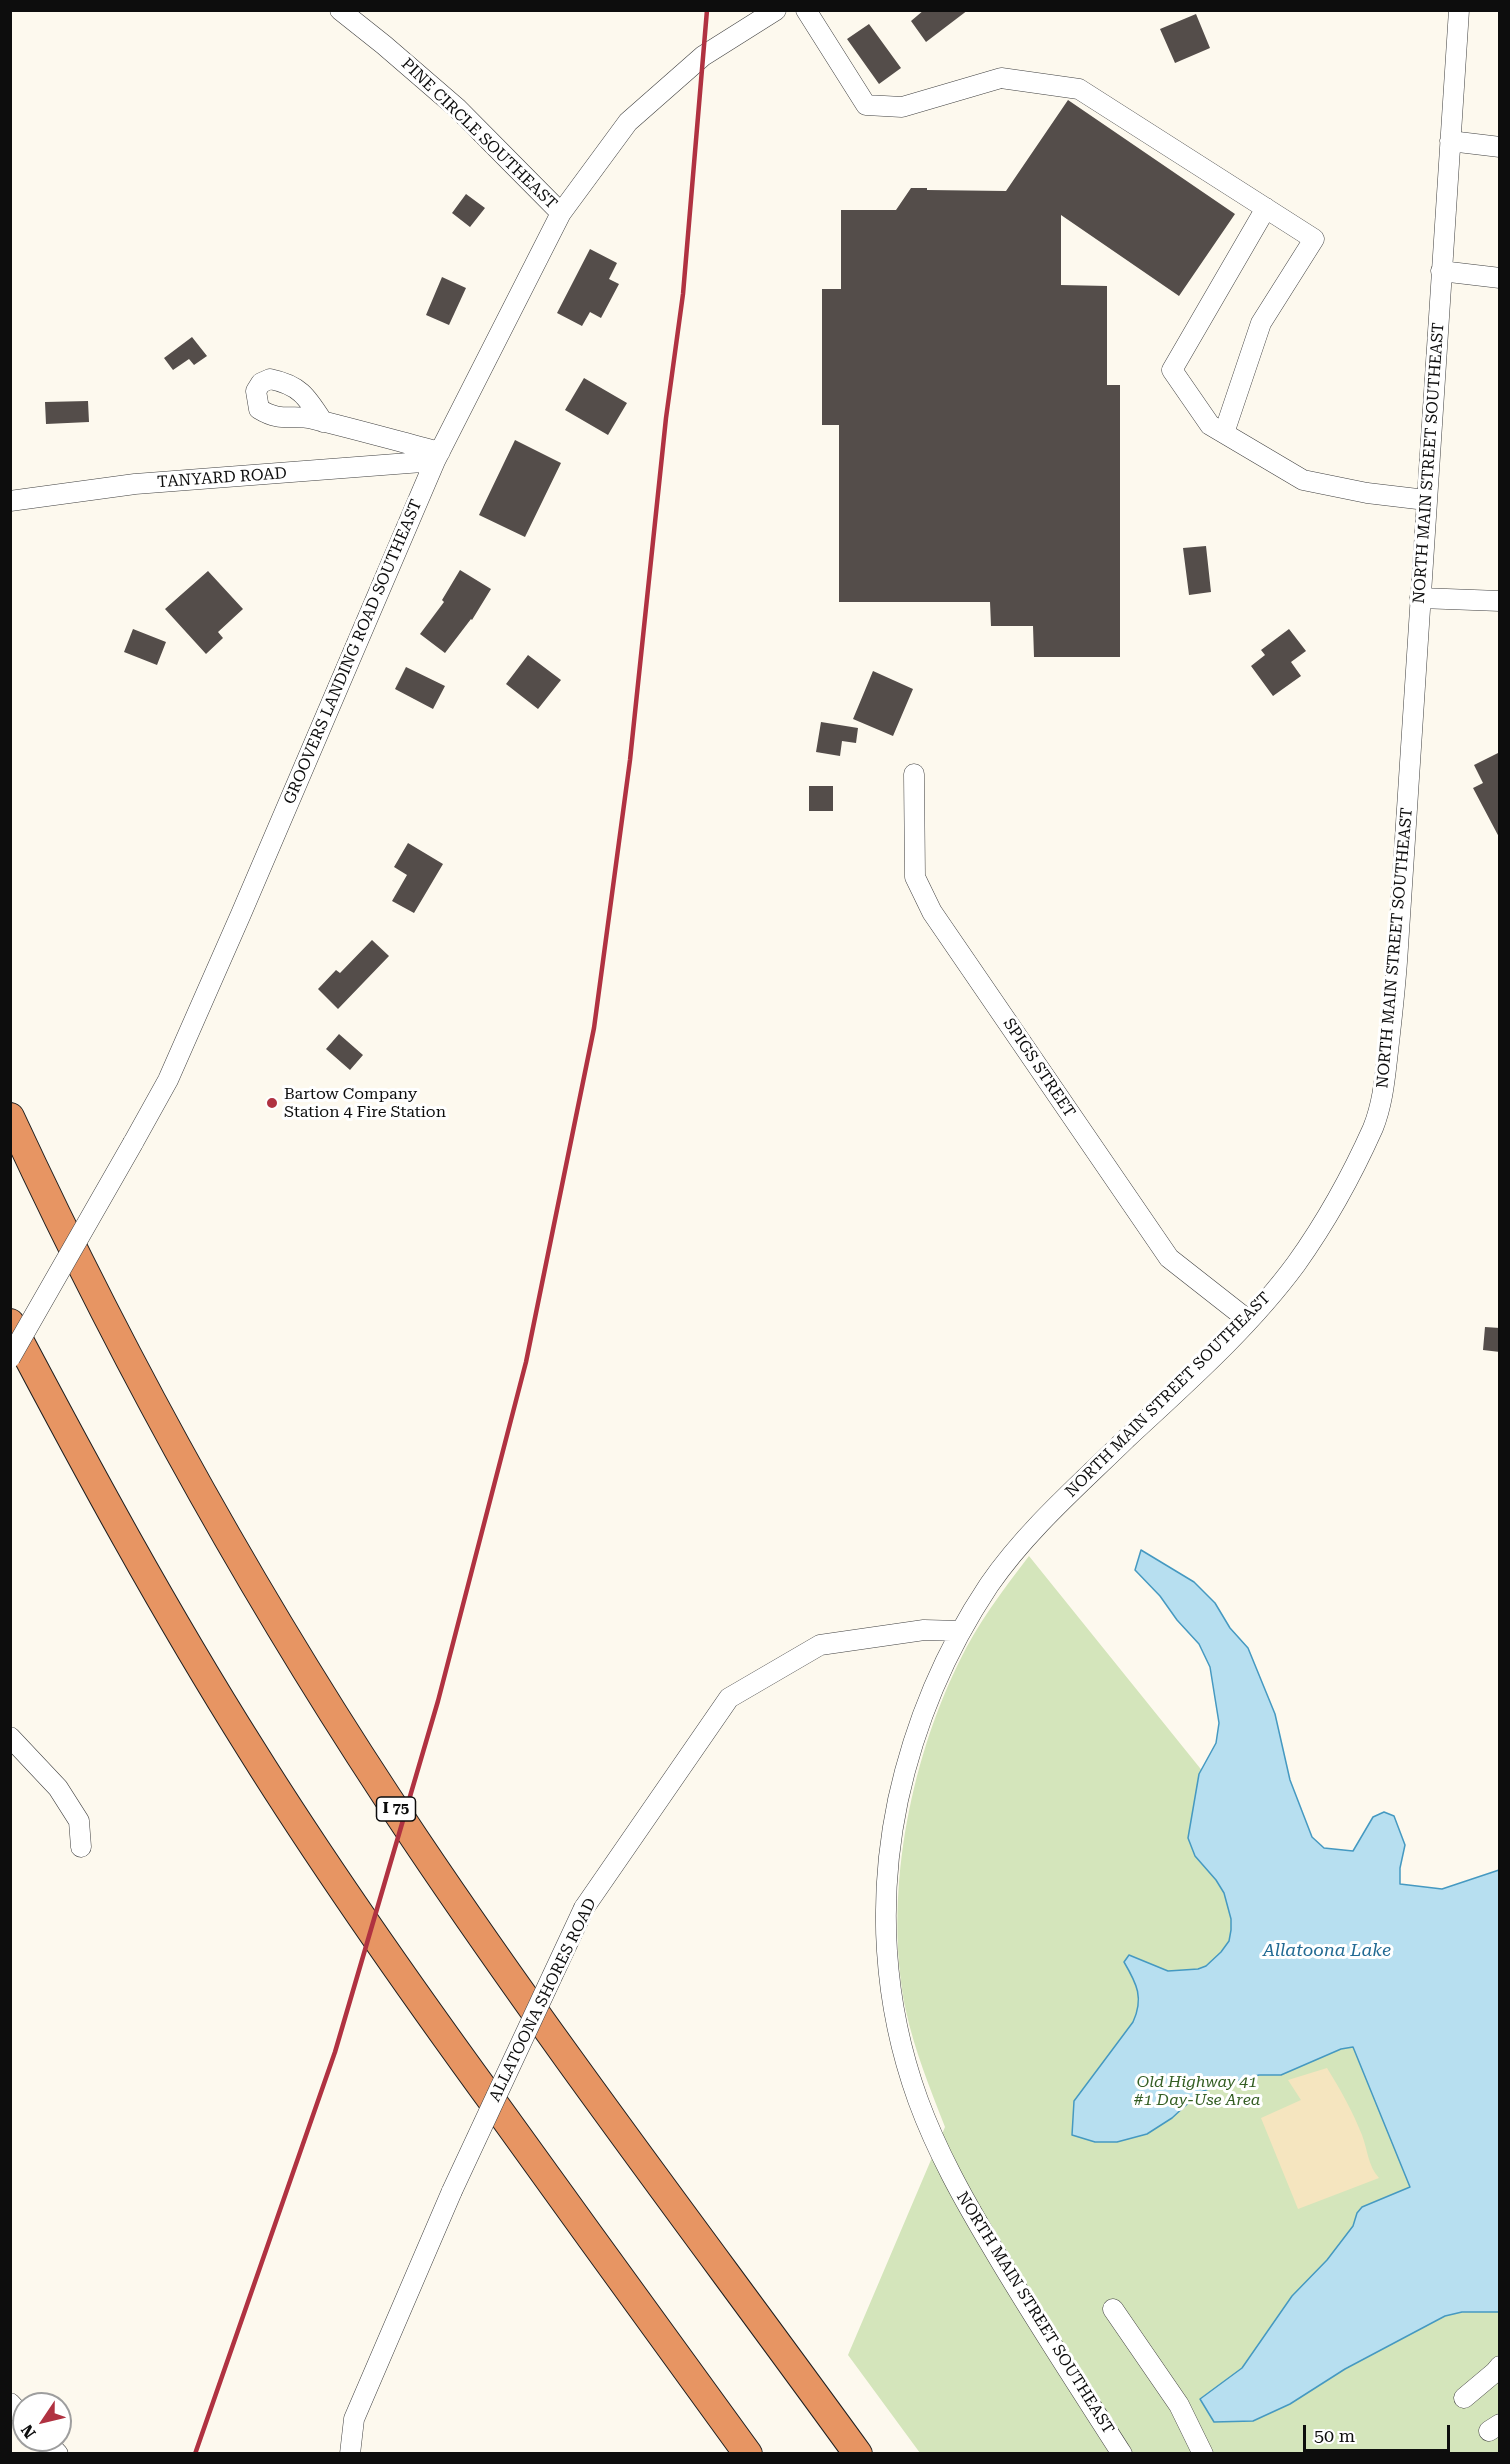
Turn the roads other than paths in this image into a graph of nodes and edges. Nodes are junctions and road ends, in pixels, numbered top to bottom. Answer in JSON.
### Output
{"nodes":[{"id":1,"x":340,"y":10,"type":"edge"},
{"id":2,"x":776,"y":10,"type":"edge"},
{"id":3,"x":806,"y":10,"type":"edge"},
{"id":4,"x":1459,"y":10,"type":"edge"},
{"id":5,"x":1450,"y":141,"type":"junction"},
{"id":6,"x":1500,"y":147,"type":"edge"},
{"id":7,"x":1266,"y":208,"type":"junction"},
{"id":8,"x":561,"y":213,"type":"junction"},
{"id":9,"x":1441,"y":271,"type":"junction"},
{"id":10,"x":1500,"y":278,"type":"edge"},
{"id":11,"x":323,"y":422,"type":"dead end"},
{"id":12,"x":1224,"y":433,"type":"junction"},
{"id":13,"x":437,"y":457,"type":"junction"},
{"id":14,"x":1426,"y":500,"type":"junction"},
{"id":15,"x":10,"y":501,"type":"edge"},
{"id":16,"x":1420,"y":598,"type":"junction"},
{"id":17,"x":1500,"y":601,"type":"edge"},
{"id":18,"x":914,"y":774,"type":"dead end"},
{"id":19,"x":10,"y":1117,"type":"edge"},
{"id":20,"x":1248,"y":1320,"type":"junction"},
{"id":21,"x":10,"y":1323,"type":"edge"},
{"id":22,"x":10,"y":1358,"type":"edge"},
{"id":23,"x":961,"y":1631,"type":"junction"},
{"id":24,"x":10,"y":1737,"type":"edge"},
{"id":25,"x":81,"y":1847,"type":"dead end"},
{"id":26,"x":1113,"y":2309,"type":"dead end"},
{"id":27,"x":1500,"y":2366,"type":"edge"},
{"id":28,"x":1464,"y":2398,"type":"dead end"},
{"id":29,"x":350,"y":2454,"type":"edge"},
{"id":30,"x":748,"y":2454,"type":"edge"},
{"id":31,"x":858,"y":2454,"type":"edge"},
{"id":32,"x":1122,"y":2454,"type":"edge"},
{"id":33,"x":1203,"y":2454,"type":"edge"}],
"edges":[{"from":1,"to":8,"type":"street","name":"PINE CIRCLE SOUTHEAST"},
{"from":2,"to":8,"type":"street","name":"GROOVERS LANDING ROAD SOUTHEAST"},
{"from":3,"to":7,"type":"street"},
{"from":4,"to":5,"type":"street","name":"NORTH MAIN STREET SOUTHEAST"},
{"from":5,"to":6,"type":"street"},
{"from":5,"to":9,"type":"street","name":"NORTH MAIN STREET SOUTHEAST"},
{"from":7,"to":12,"type":"street"},
{"from":7,"to":12,"type":"street"},
{"from":8,"to":13,"type":"street","name":"GROOVERS LANDING ROAD SOUTHEAST"},
{"from":9,"to":10,"type":"street"},
{"from":9,"to":14,"type":"street","name":"NORTH MAIN STREET SOUTHEAST"},
{"from":11,"to":13,"type":"street"},
{"from":12,"to":14,"type":"street"},
{"from":13,"to":15,"type":"street","name":"TANYARD ROAD"},
{"from":13,"to":22,"type":"street","name":"GROOVERS LANDING ROAD SOUTHEAST","bridge":true},
{"from":14,"to":16,"type":"street","name":"NORTH MAIN STREET SOUTHEAST"},
{"from":16,"to":17,"type":"street"},
{"from":16,"to":20,"type":"street","name":"NORTH MAIN STREET SOUTHEAST"},
{"from":18,"to":20,"type":"street","name":"SPIGS STREET"},
{"from":19,"to":31,"type":"highway","number":"I 75"},
{"from":20,"to":23,"type":"street","name":"NORTH MAIN STREET SOUTHEAST"},
{"from":21,"to":30,"type":"highway"},
{"from":23,"to":29,"type":"street","name":"ALLATOONA SHORES ROAD","bridge":true},
{"from":23,"to":32,"type":"street","name":"NORTH MAIN STREET SOUTHEAST"},
{"from":24,"to":25,"type":"street"},
{"from":26,"to":33,"type":"street"},
{"from":27,"to":28,"type":"street"}]}
